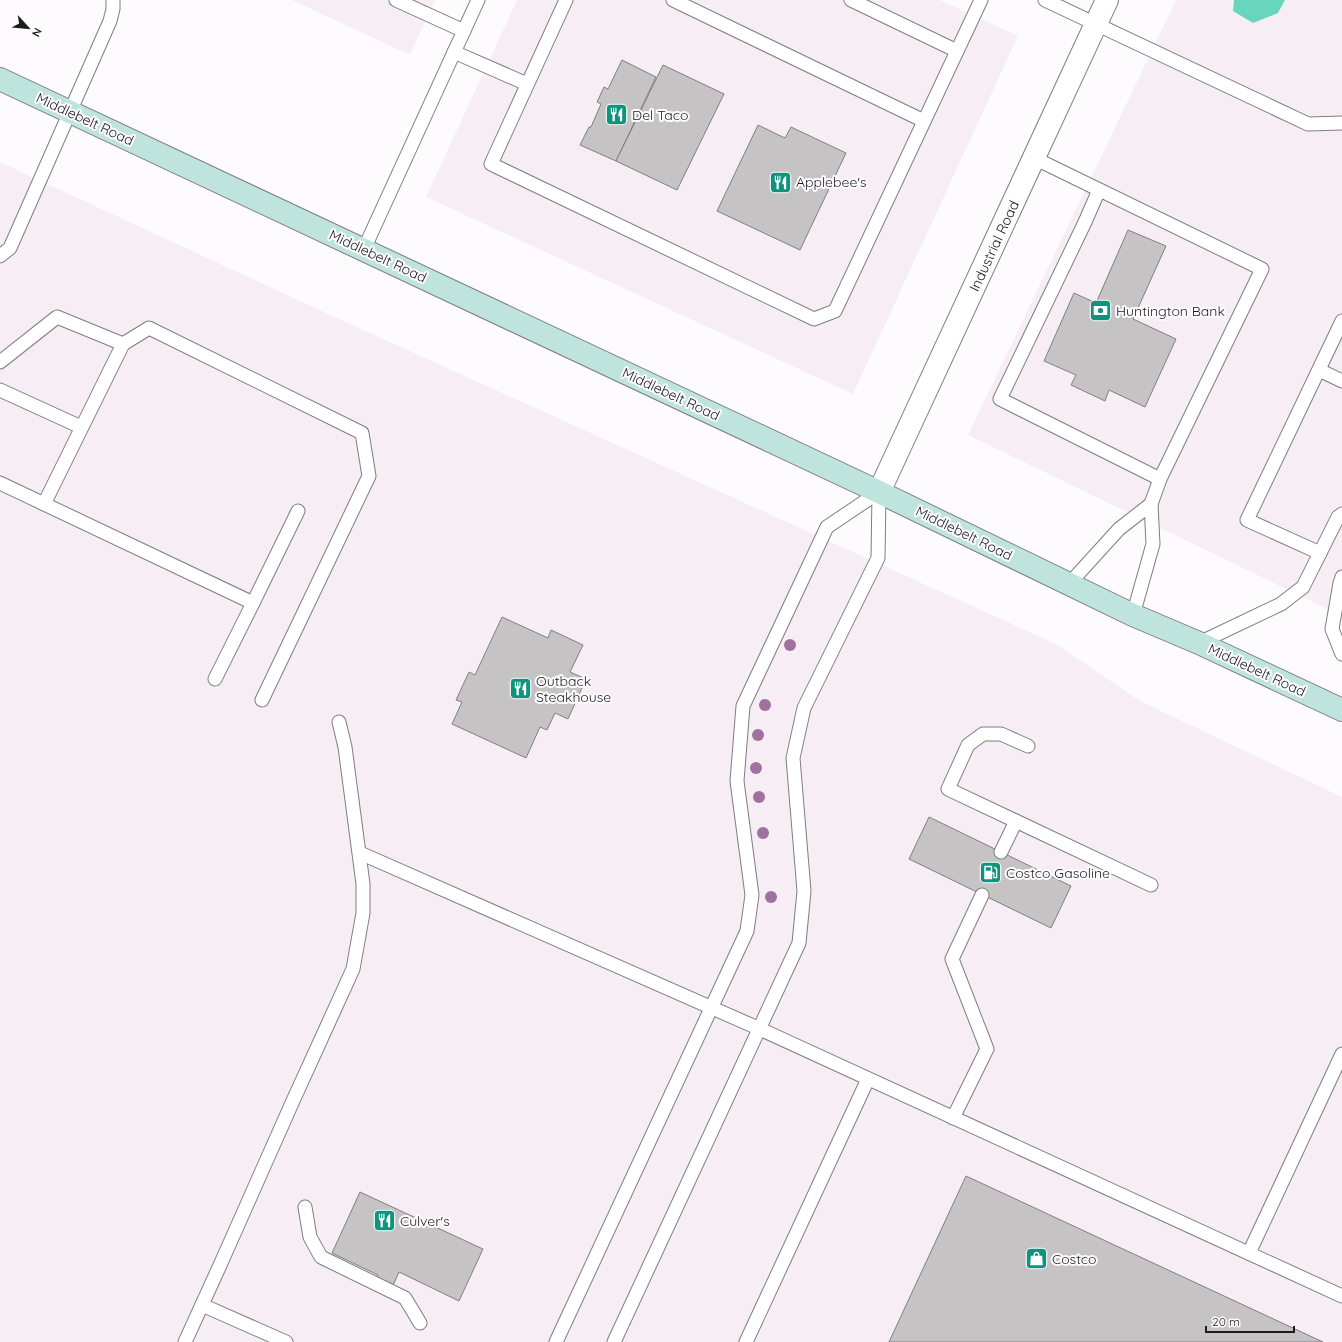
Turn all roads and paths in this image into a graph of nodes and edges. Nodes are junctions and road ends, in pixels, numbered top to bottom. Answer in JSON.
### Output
{"nodes":[{"id":1,"x":113,"y":0,"type":"edge"},
{"id":2,"x":396,"y":0,"type":"edge"},
{"id":3,"x":478,"y":0,"type":"edge"},
{"id":4,"x":566,"y":0,"type":"edge"},
{"id":5,"x":673,"y":0,"type":"edge"},
{"id":6,"x":851,"y":0,"type":"edge"},
{"id":7,"x":981,"y":0,"type":"edge"},
{"id":8,"x":1045,"y":0,"type":"edge"},
{"id":9,"x":1107,"y":0,"type":"edge"},
{"id":10,"x":1096,"y":24,"type":"junction"},
{"id":11,"x":464,"y":31,"type":"junction"},
{"id":12,"x":957,"y":51,"type":"junction"},
{"id":13,"x":454,"y":52,"type":"junction"},
{"id":14,"x":0,"y":79,"type":"edge"},
{"id":15,"x":527,"y":84,"type":"junction"},
{"id":16,"x":69,"y":111,"type":"junction"},
{"id":17,"x":924,"y":121,"type":"junction"},
{"id":18,"x":1342,"y":123,"type":"edge"},
{"id":19,"x":1034,"y":158,"type":"junction"},
{"id":20,"x":1099,"y":190,"type":"junction"},
{"id":21,"x":364,"y":249,"type":"junction"},
{"id":22,"x":0,"y":256,"type":"edge"},
{"id":23,"x":1342,"y":321,"type":"edge"},
{"id":24,"x":123,"y":344,"type":"junction"},
{"id":25,"x":0,"y":362,"type":"edge"},
{"id":26,"x":1319,"y":370,"type":"junction"},
{"id":27,"x":1342,"y":381,"type":"edge"},
{"id":28,"x":0,"y":390,"type":"edge"},
{"id":29,"x":81,"y":427,"type":"junction"},
{"id":30,"x":1160,"y":479,"type":"junction"},
{"id":31,"x":0,"y":482,"type":"edge"},
{"id":32,"x":879,"y":492,"type":"junction"},
{"id":33,"x":44,"y":504,"type":"junction"},
{"id":34,"x":1151,"y":504,"type":"junction"},
{"id":35,"x":298,"y":511,"type":"dead end"},
{"id":36,"x":1342,"y":514,"type":"edge"},
{"id":37,"x":1320,"y":553,"type":"junction"},
{"id":38,"x":1342,"y":577,"type":"edge"},
{"id":39,"x":1069,"y":584,"type":"junction"},
{"id":40,"x":253,"y":603,"type":"junction"},
{"id":41,"x":1133,"y":615,"type":"junction"},
{"id":42,"x":1199,"y":643,"type":"junction"},
{"id":43,"x":1342,"y":654,"type":"edge"},
{"id":44,"x":215,"y":679,"type":"dead end"},
{"id":45,"x":262,"y":700,"type":"dead end"},
{"id":46,"x":1342,"y":710,"type":"edge"},
{"id":47,"x":339,"y":722,"type":"dead end"},
{"id":48,"x":1028,"y":746,"type":"dead end"},
{"id":49,"x":1016,"y":822,"type":"junction"},
{"id":50,"x":1001,"y":852,"type":"dead end"},
{"id":51,"x":360,"y":853,"type":"junction"},
{"id":52,"x":1151,"y":885,"type":"dead end"},
{"id":53,"x":982,"y":895,"type":"dead end"},
{"id":54,"x":711,"y":1008,"type":"junction"},
{"id":55,"x":760,"y":1028,"type":"junction"},
{"id":56,"x":1342,"y":1054,"type":"edge"},
{"id":57,"x":868,"y":1079,"type":"junction"},
{"id":58,"x":953,"y":1118,"type":"junction"},
{"id":59,"x":304,"y":1207,"type":"dead end"},
{"id":60,"x":1249,"y":1254,"type":"junction"},
{"id":61,"x":1342,"y":1296,"type":"edge"},
{"id":62,"x":202,"y":1305,"type":"junction"},
{"id":63,"x":420,"y":1323,"type":"dead end"},
{"id":64,"x":185,"y":1342,"type":"edge"},
{"id":65,"x":286,"y":1342,"type":"edge"},
{"id":66,"x":556,"y":1342,"type":"edge"},
{"id":67,"x":614,"y":1342,"type":"edge"},
{"id":68,"x":746,"y":1342,"type":"edge"}],
"edges":[{"from":1,"to":16,"type":"lane"},
{"from":2,"to":11,"type":"lane"},
{"from":3,"to":11,"type":"lane"},
{"from":4,"to":15,"type":"lane"},
{"from":5,"to":17,"type":"lane"},
{"from":6,"to":12,"type":"lane"},
{"from":7,"to":12,"type":"lane"},
{"from":8,"to":10,"type":"lane"},
{"from":9,"to":10,"type":"street","name":"Industrial Road"},
{"from":10,"to":18,"type":"lane"},
{"from":10,"to":19,"type":"street","name":"Industrial Road"},
{"from":11,"to":13,"type":"lane"},
{"from":12,"to":17,"type":"lane"},
{"from":13,"to":15,"type":"lane"},
{"from":13,"to":21,"type":"lane"},
{"from":14,"to":16,"type":"main road","name":"Middlebelt Road"},
{"from":15,"to":17,"type":"lane"},
{"from":16,"to":21,"type":"main road","name":"Middlebelt Road"},
{"from":16,"to":22,"type":"lane"},
{"from":19,"to":20,"type":"lane"},
{"from":19,"to":32,"type":"street","name":"Industrial Road"},
{"from":20,"to":30,"type":"lane"},
{"from":20,"to":30,"type":"lane"},
{"from":21,"to":32,"type":"main road","name":"Middlebelt Road"},
{"from":23,"to":26,"type":"lane"},
{"from":24,"to":25,"type":"lane"},
{"from":24,"to":29,"type":"lane"},
{"from":24,"to":45,"type":"lane"},
{"from":26,"to":27,"type":"lane"},
{"from":26,"to":37,"type":"lane"},
{"from":28,"to":29,"type":"lane"},
{"from":29,"to":33,"type":"lane"},
{"from":30,"to":34,"type":"lane"},
{"from":31,"to":33,"type":"lane"},
{"from":32,"to":39,"type":"main road","name":"Middlebelt Road"},
{"from":32,"to":54,"type":"lane"},
{"from":32,"to":55,"type":"lane"},
{"from":33,"to":40,"type":"lane"},
{"from":34,"to":39,"type":"lane"},
{"from":34,"to":41,"type":"lane"},
{"from":35,"to":40,"type":"lane"},
{"from":36,"to":37,"type":"lane"},
{"from":37,"to":42,"type":"lane"},
{"from":38,"to":43,"type":"lane"},
{"from":39,"to":41,"type":"main road","name":"Middlebelt Road"},
{"from":40,"to":44,"type":"lane"},
{"from":41,"to":42,"type":"main road","name":"Middlebelt Road"},
{"from":42,"to":46,"type":"main road","name":"Middlebelt Road"},
{"from":47,"to":51,"type":"lane"},
{"from":48,"to":49,"type":"lane"},
{"from":49,"to":50,"type":"lane"},
{"from":49,"to":52,"type":"lane"},
{"from":51,"to":54,"type":"lane"},
{"from":51,"to":62,"type":"lane"},
{"from":53,"to":58,"type":"lane"},
{"from":54,"to":55,"type":"lane"},
{"from":54,"to":66,"type":"lane"},
{"from":55,"to":57,"type":"lane"},
{"from":55,"to":67,"type":"lane"},
{"from":56,"to":60,"type":"lane"},
{"from":57,"to":58,"type":"lane"},
{"from":57,"to":68,"type":"lane"},
{"from":58,"to":60,"type":"lane"},
{"from":59,"to":63,"type":"lane"},
{"from":60,"to":61,"type":"lane"},
{"from":62,"to":64,"type":"lane"},
{"from":62,"to":65,"type":"lane"}]}
